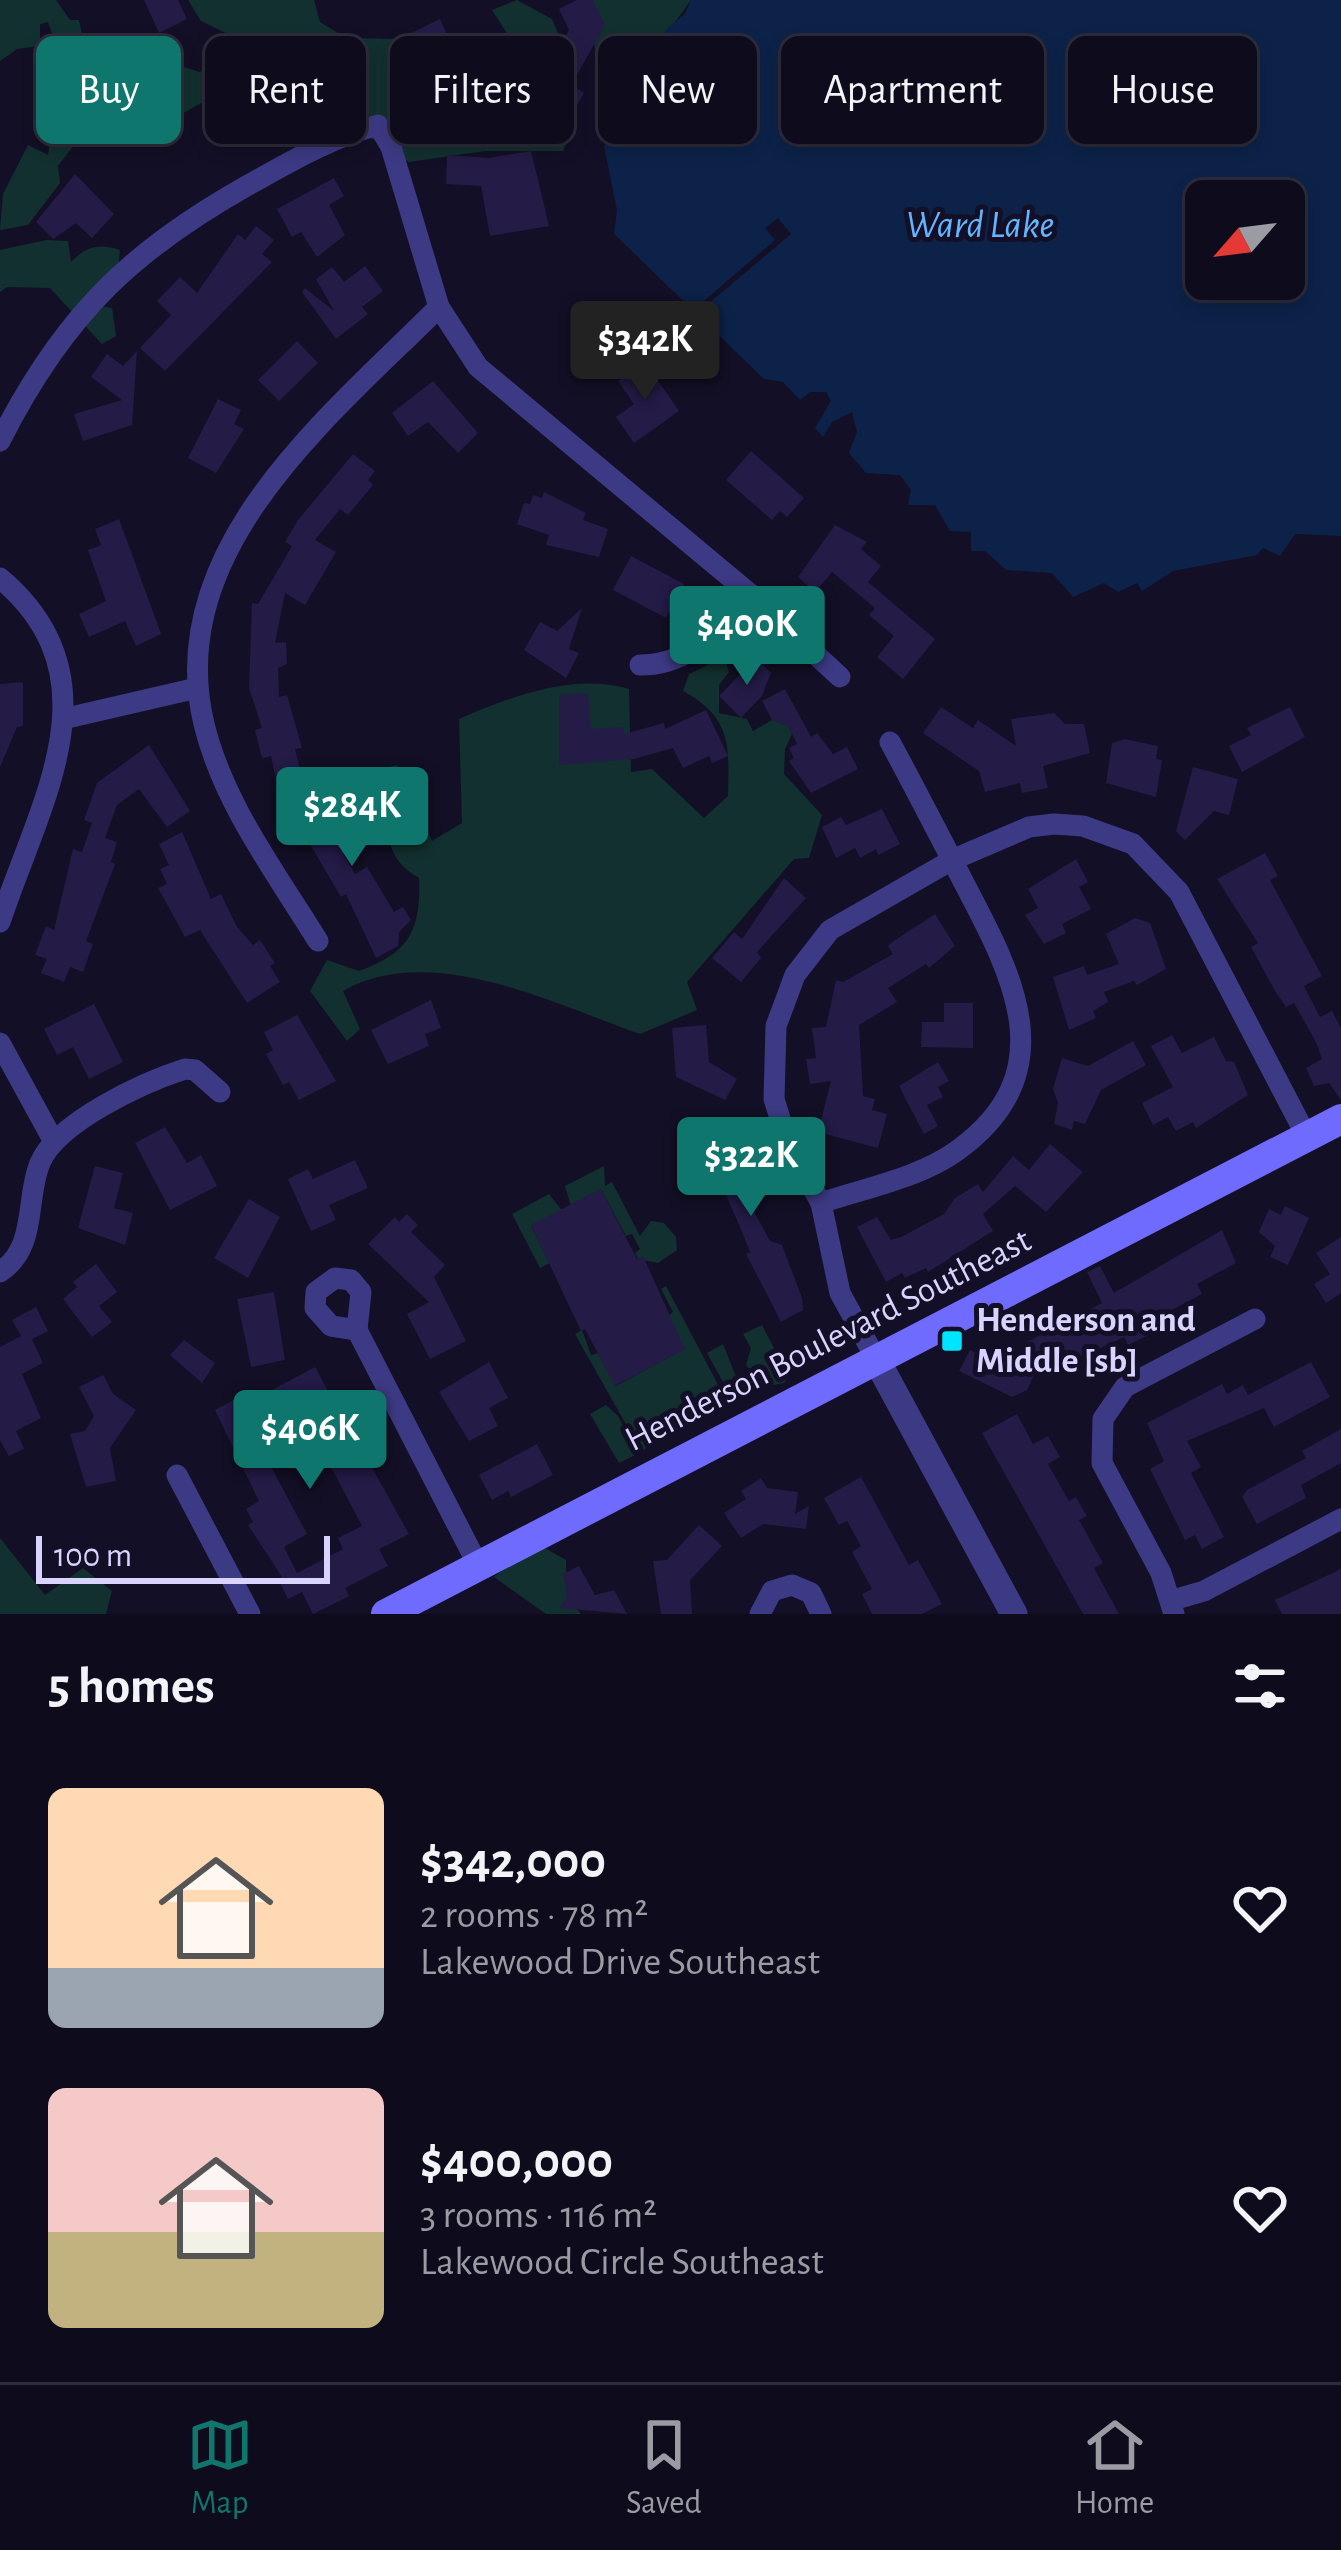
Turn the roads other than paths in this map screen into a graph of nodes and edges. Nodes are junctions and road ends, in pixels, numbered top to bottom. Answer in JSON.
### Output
{"nodes":[{"id":1,"x":439,"y":307,"type":"junction"},
{"id":2,"x":0,"y":441,"type":"edge"},
{"id":3,"x":0,"y":578,"type":"edge"},
{"id":4,"x":749,"y":593,"type":"junction"},
{"id":5,"x":640,"y":665,"type":"dead end"},
{"id":6,"x":840,"y":676,"type":"dead end"},
{"id":7,"x":197,"y":688,"type":"junction"},
{"id":8,"x":67,"y":718,"type":"junction"},
{"id":9,"x":890,"y":742,"type":"dead end"},
{"id":10,"x":952,"y":860,"type":"junction"},
{"id":11,"x":0,"y":922,"type":"edge"},
{"id":12,"x":318,"y":941,"type":"dead end"},
{"id":13,"x":0,"y":1043,"type":"edge"},
{"id":14,"x":220,"y":1092,"type":"dead end"},
{"id":15,"x":1341,"y":1119,"type":"edge"},
{"id":16,"x":1341,"y":1130,"type":"edge"},
{"id":17,"x":1308,"y":1139,"type":"junction"},
{"id":18,"x":53,"y":1140,"type":"junction"},
{"id":19,"x":821,"y":1203,"type":"junction"},
{"id":20,"x":0,"y":1272,"type":"edge"},
{"id":21,"x":1256,"y":1319,"type":"dead end"},
{"id":22,"x":356,"y":1330,"type":"dead end"},
{"id":23,"x":875,"y":1357,"type":"junction"},
{"id":24,"x":176,"y":1475,"type":"dead end"},
{"id":25,"x":1341,"y":1519,"type":"edge"},
{"id":26,"x":478,"y":1565,"type":"junction"},
{"id":27,"x":1173,"y":1607,"type":"edge"},
{"id":28,"x":250,"y":1614,"type":"edge"},
{"id":29,"x":386,"y":1614,"type":"edge"},
{"id":30,"x":760,"y":1614,"type":"edge"},
{"id":31,"x":821,"y":1614,"type":"edge"},
{"id":32,"x":1014,"y":1614,"type":"edge"}],
"edges":[{"from":1,"to":2,"type":"street"},
{"from":1,"to":4,"type":"street"},
{"from":1,"to":7,"type":"street"},
{"from":3,"to":8,"type":"street"},
{"from":4,"to":5,"type":"street"},
{"from":4,"to":6,"type":"street"},
{"from":7,"to":8,"type":"street"},
{"from":7,"to":12,"type":"street"},
{"from":8,"to":11,"type":"street"},
{"from":9,"to":10,"type":"street"},
{"from":10,"to":17,"type":"street"},
{"from":10,"to":19,"type":"street"},
{"from":10,"to":19,"type":"street"},
{"from":13,"to":18,"type":"street"},
{"from":14,"to":18,"type":"street"},
{"from":15,"to":17,"type":"main road","name":"Henderson Boulevard Southeast"},
{"from":16,"to":17,"type":"main road","name":"Henderson Boulevard Southeast"},
{"from":17,"to":23,"type":"main road","name":"Henderson Boulevard Southeast"},
{"from":18,"to":20,"type":"street"},
{"from":19,"to":23,"type":"street"},
{"from":21,"to":27,"type":"street"},
{"from":22,"to":26,"type":"street"},
{"from":23,"to":26,"type":"main road","name":"Henderson Boulevard Southeast"},
{"from":23,"to":32,"type":"street"},
{"from":24,"to":28,"type":"street"},
{"from":25,"to":27,"type":"street"},
{"from":26,"to":29,"type":"main road","name":"Henderson Boulevard Southeast"},
{"from":30,"to":31,"type":"street"}]}
